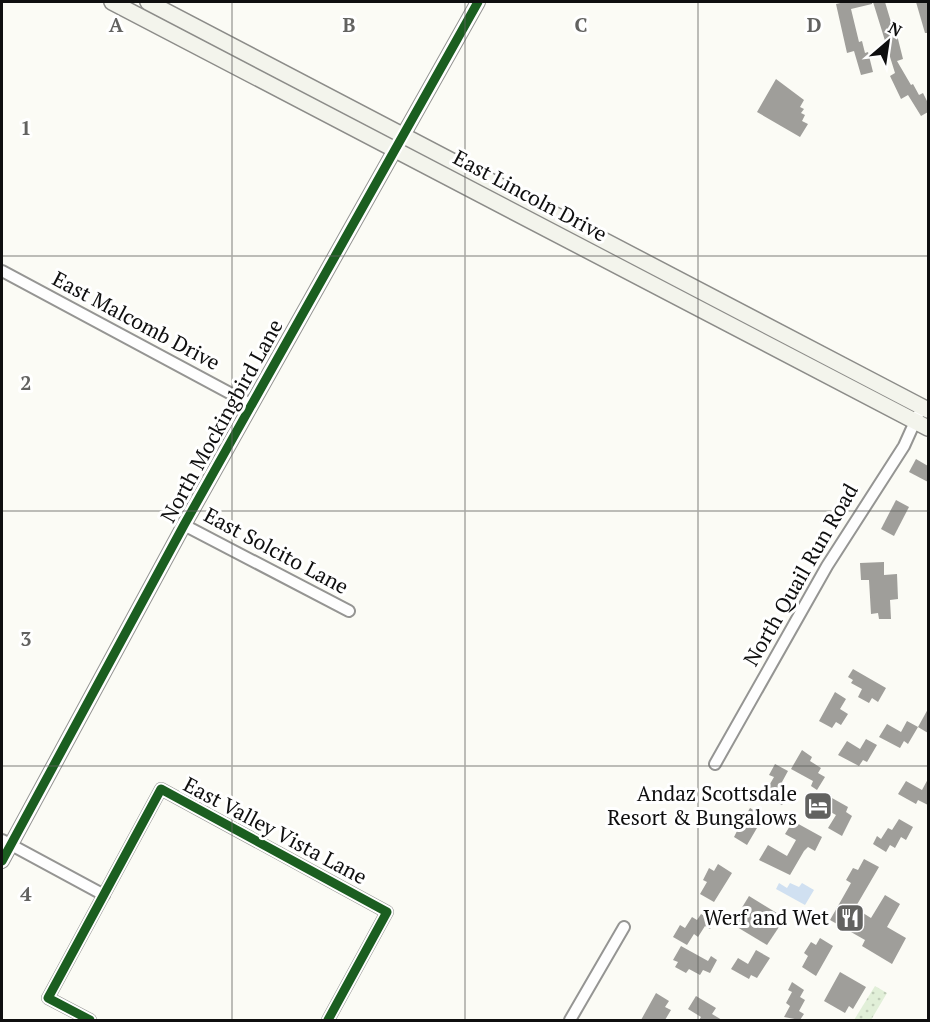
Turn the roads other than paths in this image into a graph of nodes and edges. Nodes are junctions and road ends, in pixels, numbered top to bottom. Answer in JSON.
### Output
{"nodes":[{"id":1,"x":112,"y":2,"type":"edge"},
{"id":2,"x":147,"y":2,"type":"edge"},
{"id":3,"x":478,"y":2,"type":"edge"},
{"id":4,"x":219,"y":48,"type":"junction"},
{"id":5,"x":404,"y":136,"type":"junction"},
{"id":6,"x":396,"y":150,"type":"junction"},
{"id":7,"x":621,"y":249,"type":"junction"},
{"id":8,"x":612,"y":263,"type":"junction"},
{"id":9,"x":2,"y":271,"type":"edge"},
{"id":10,"x":252,"y":405,"type":"junction"},
{"id":11,"x":923,"y":416,"type":"edge"},
{"id":12,"x":184,"y":525,"type":"junction"},
{"id":13,"x":349,"y":611,"type":"dead end"},
{"id":14,"x":715,"y":764,"type":"dead end"},
{"id":15,"x":6,"y":843,"type":"edge"},
{"id":16,"x":2,"y":861,"type":"edge"},
{"id":17,"x":104,"y":896,"type":"junction"},
{"id":18,"x":624,"y":927,"type":"dead end"},
{"id":19,"x":90,"y":1020,"type":"edge"},
{"id":20,"x":328,"y":1020,"type":"edge"},
{"id":21,"x":570,"y":1020,"type":"edge"}],
"edges":[{"from":1,"to":4,"type":"main road","name":"East Lincoln Drive"},
{"from":2,"to":4,"type":"main road","name":"East Lincoln Drive"},
{"from":3,"to":5,"type":"street","name":"North Mockingbird Lane"},
{"from":4,"to":5,"type":"main road","name":"East Lincoln Drive"},
{"from":4,"to":6,"type":"main road","name":"East Lincoln Drive"},
{"from":5,"to":6,"type":"street","name":"North Mockingbird Lane"},
{"from":5,"to":7,"type":"main road","name":"East Lincoln Drive"},
{"from":6,"to":8,"type":"main road","name":"East Lincoln Drive"},
{"from":6,"to":10,"type":"street","name":"North Mockingbird Lane"},
{"from":7,"to":8,"type":"main road"},
{"from":7,"to":11,"type":"main road","name":"East Lincoln Drive"},
{"from":8,"to":11,"type":"main road","name":"East Lincoln Drive"},
{"from":9,"to":10,"type":"street","name":"East Malcomb Drive"},
{"from":10,"to":12,"type":"street","name":"North Mockingbird Lane"},
{"from":11,"to":14,"type":"street","name":"North Quail Run Road"},
{"from":12,"to":13,"type":"street","name":"East Solcito Lane"},
{"from":12,"to":15,"type":"street","name":"North Mockingbird Lane"},
{"from":15,"to":16,"type":"street","name":"North Mockingbird Lane"},
{"from":15,"to":17,"type":"street"},
{"from":17,"to":19,"type":"street","name":"East Valley Vista Lane"},
{"from":17,"to":20,"type":"street","name":"East Valley Vista Lane"},
{"from":18,"to":21,"type":"street"}]}
